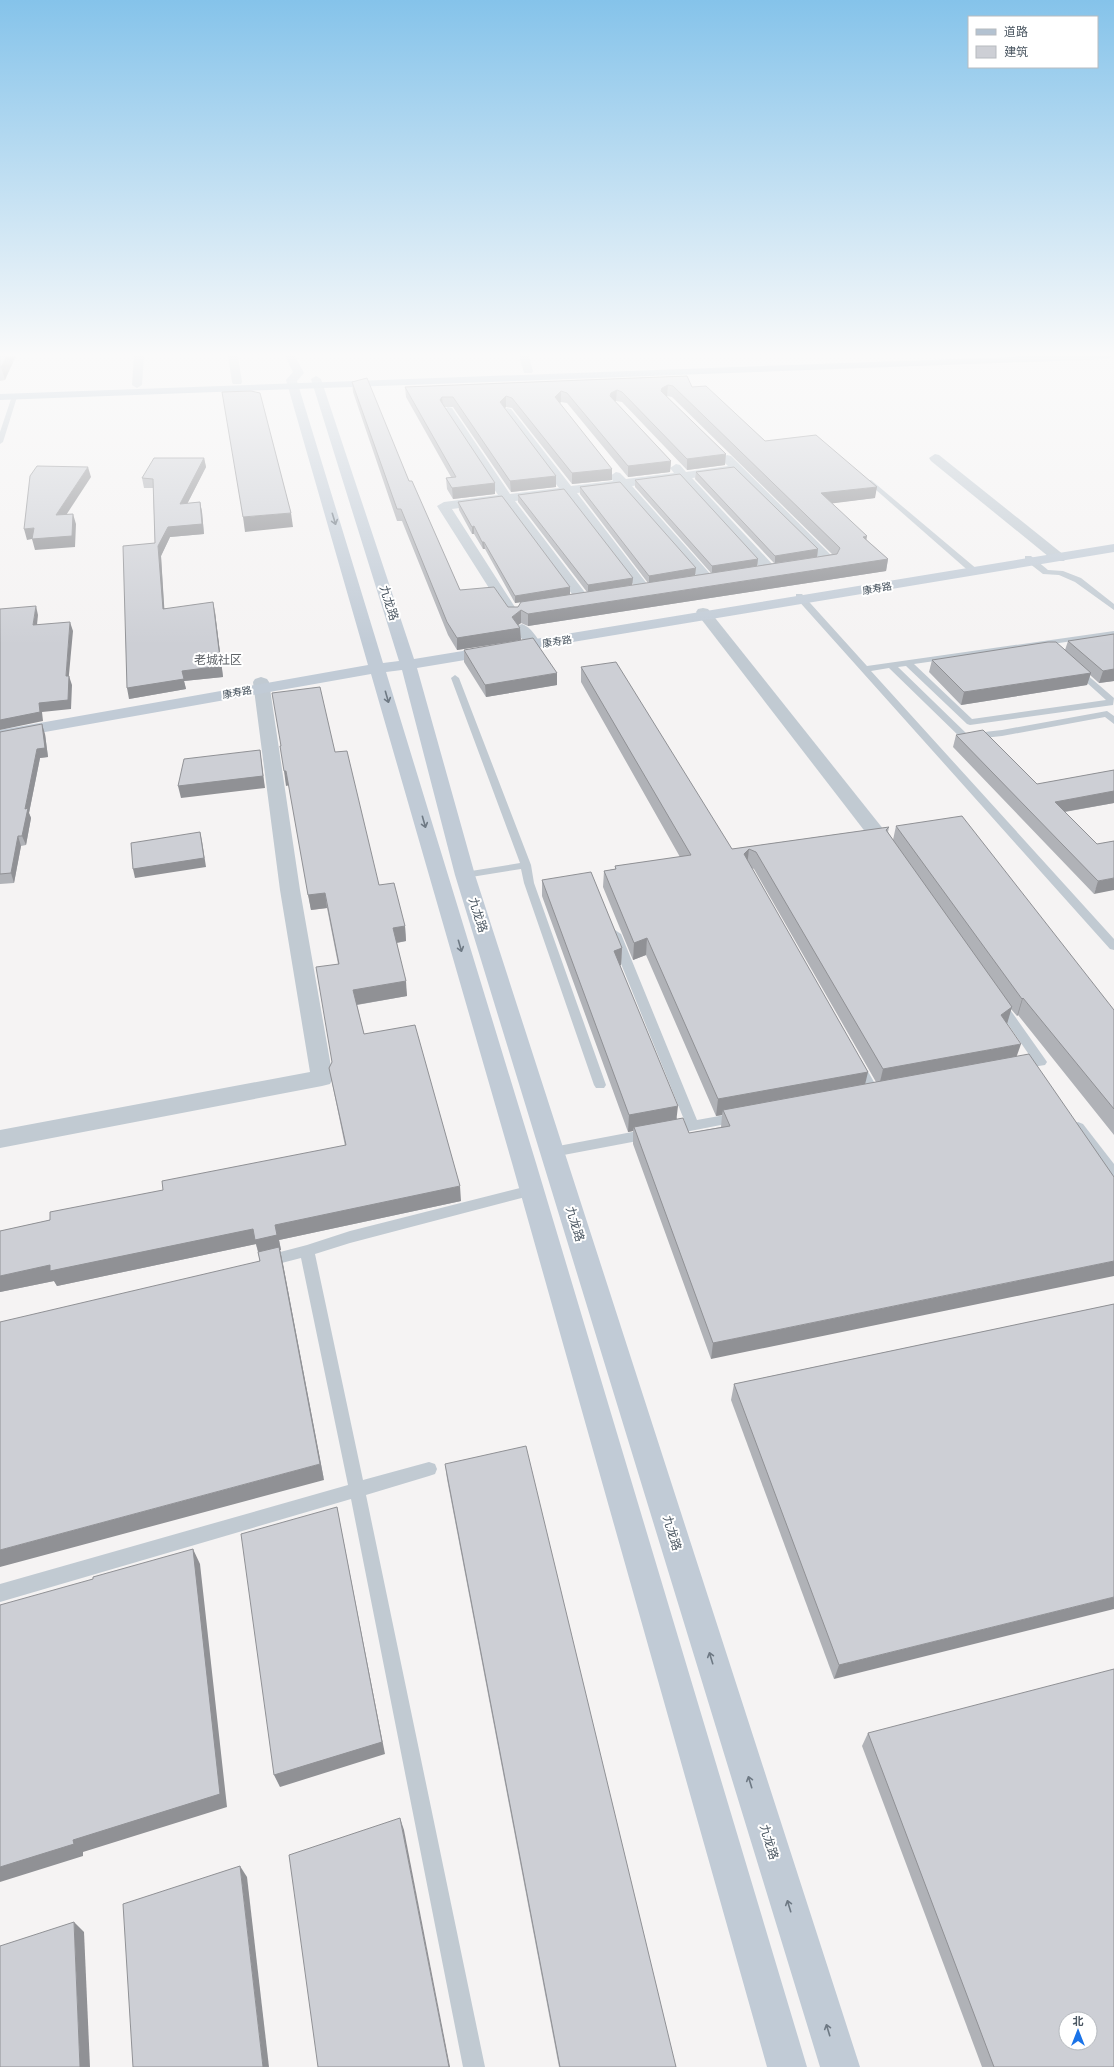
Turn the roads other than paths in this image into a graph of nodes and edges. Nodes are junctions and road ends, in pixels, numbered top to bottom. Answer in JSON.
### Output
{"nodes":[{"id":1,"x":323,"y":452,"type":"edge"},
{"id":2,"x":331,"y":452,"type":"edge"},
{"id":3,"x":476,"y":452,"type":"edge"},
{"id":4,"x":539,"y":452,"type":"edge"},
{"id":5,"x":721,"y":452,"type":"edge"},
{"id":6,"x":934,"y":458,"type":"dead end"},
{"id":7,"x":668,"y":460,"type":"edge"},
{"id":8,"x":608,"y":466,"type":"edge"},
{"id":9,"x":738,"y":469,"type":"junction"},
{"id":10,"x":683,"y":476,"type":"junction"},
{"id":11,"x":869,"y":481,"type":"edge"},
{"id":12,"x":623,"y":484,"type":"junction"},
{"id":13,"x":568,"y":490,"type":"junction"},
{"id":14,"x":506,"y":498,"type":"junction"},
{"id":15,"x":1114,"y":544,"type":"edge"},
{"id":16,"x":1114,"y":548,"type":"edge"},
{"id":17,"x":1057,"y":556,"type":"junction"},
{"id":18,"x":1030,"y":560,"type":"junction"},
{"id":19,"x":815,"y":563,"type":"edge"},
{"id":20,"x":785,"y":568,"type":"edge"},
{"id":21,"x":770,"y":570,"type":"junction"},
{"id":22,"x":972,"y":570,"type":"junction"},
{"id":23,"x":755,"y":572,"type":"edge"},
{"id":24,"x":724,"y":577,"type":"edge"},
{"id":25,"x":708,"y":580,"type":"junction"},
{"id":26,"x":694,"y":582,"type":"edge"},
{"id":27,"x":658,"y":587,"type":"edge"},
{"id":28,"x":644,"y":589,"type":"junction"},
{"id":29,"x":629,"y":592,"type":"edge"},
{"id":30,"x":598,"y":597,"type":"edge"},
{"id":31,"x":801,"y":598,"type":"junction"},
{"id":32,"x":583,"y":599,"type":"junction"},
{"id":33,"x":569,"y":601,"type":"edge"},
{"id":34,"x":1114,"y":608,"type":"edge"},
{"id":35,"x":517,"y":611,"type":"edge"},
{"id":36,"x":705,"y":615,"type":"junction"},
{"id":37,"x":1114,"y":633,"type":"edge"},
{"id":38,"x":1047,"y":643,"type":"junction"},
{"id":39,"x":1058,"y":652,"type":"edge"},
{"id":40,"x":408,"y":662,"type":"junction"},
{"id":41,"x":1069,"y":662,"type":"edge"},
{"id":42,"x":908,"y":663,"type":"junction"},
{"id":43,"x":891,"y":665,"type":"junction"},
{"id":44,"x":378,"y":666,"type":"junction"},
{"id":45,"x":864,"y":669,"type":"junction"},
{"id":46,"x":455,"y":678,"type":"dead end"},
{"id":47,"x":261,"y":685,"type":"junction"},
{"id":48,"x":1114,"y":721,"type":"edge"},
{"id":49,"x":0,"y":729,"type":"edge"},
{"id":50,"x":0,"y":735,"type":"edge"},
{"id":51,"x":877,"y":834,"type":"edge"},
{"id":52,"x":526,"y":864,"type":"junction"},
{"id":53,"x":465,"y":875,"type":"junction"},
{"id":54,"x":611,"y":924,"type":"edge"},
{"id":55,"x":1114,"y":946,"type":"edge"},
{"id":56,"x":995,"y":996,"type":"edge"},
{"id":57,"x":851,"y":1051,"type":"edge"},
{"id":58,"x":1030,"y":1064,"type":"junction"},
{"id":59,"x":1007,"y":1068,"type":"edge"},
{"id":60,"x":1040,"y":1076,"type":"edge"},
{"id":61,"x":600,"y":1085,"type":"dead end"},
{"id":62,"x":890,"y":1090,"type":"edge"},
{"id":63,"x":874,"y":1092,"type":"junction"},
{"id":64,"x":859,"y":1095,"type":"edge"},
{"id":65,"x":746,"y":1116,"type":"edge"},
{"id":66,"x":1072,"y":1119,"type":"edge"},
{"id":67,"x":693,"y":1126,"type":"junction"},
{"id":68,"x":0,"y":1139,"type":"edge"},
{"id":69,"x":553,"y":1152,"type":"junction"},
{"id":70,"x":1114,"y":1174,"type":"edge"},
{"id":71,"x":532,"y":1190,"type":"junction"},
{"id":72,"x":307,"y":1251,"type":"junction"},
{"id":73,"x":253,"y":1264,"type":"edge"},
{"id":74,"x":429,"y":1469,"type":"dead end"},
{"id":75,"x":357,"y":1490,"type":"junction"},
{"id":76,"x":0,"y":1593,"type":"edge"},
{"id":77,"x":474,"y":2067,"type":"edge"},
{"id":78,"x":787,"y":2067,"type":"edge"},
{"id":79,"x":840,"y":2067,"type":"edge"}],
"edges":[{"from":1,"to":44,"type":"main road","name":"九龙路","one_way":true},
{"from":2,"to":40,"type":"main road","name":"九龙路"},
{"from":3,"to":14,"type":"street"},
{"from":4,"to":13,"type":"street"},
{"from":5,"to":9,"type":"street"},
{"from":6,"to":17,"type":"street"},
{"from":7,"to":10,"type":"street"},
{"from":8,"to":12,"type":"street"},
{"from":9,"to":10,"type":"street"},
{"from":9,"to":19,"type":"street"},
{"from":10,"to":12,"type":"street"},
{"from":10,"to":21,"type":"street"},
{"from":11,"to":22,"type":"lane"},
{"from":12,"to":13,"type":"street"},
{"from":12,"to":25,"type":"street"},
{"from":13,"to":14,"type":"street"},
{"from":13,"to":28,"type":"street"},
{"from":14,"to":32,"type":"street"},
{"from":14,"to":35,"type":"street"},
{"from":15,"to":17,"type":"main road","name":"康寿路"},
{"from":16,"to":17,"type":"main road","name":"康寿路"},
{"from":17,"to":18,"type":"main road","name":"康寿路"},
{"from":18,"to":22,"type":"main road","name":"康寿路"},
{"from":18,"to":34,"type":"lane"},
{"from":20,"to":21,"type":"street"},
{"from":21,"to":23,"type":"street"},
{"from":22,"to":31,"type":"main road","name":"康寿路"},
{"from":24,"to":25,"type":"street"},
{"from":25,"to":26,"type":"street"},
{"from":27,"to":28,"type":"street"},
{"from":28,"to":29,"type":"street"},
{"from":30,"to":32,"type":"street"},
{"from":31,"to":36,"type":"main road","name":"康寿路"},
{"from":31,"to":45,"type":"lane"},
{"from":32,"to":33,"type":"street"},
{"from":36,"to":40,"type":"main road","name":"康寿路"},
{"from":36,"to":51,"type":"street"},
{"from":37,"to":38,"type":"lane"},
{"from":38,"to":39,"type":"lane"},
{"from":38,"to":42,"type":"lane"},
{"from":40,"to":44,"type":"main road","name":"康寿路"},
{"from":40,"to":53,"type":"main road","name":"九龙路"},
{"from":41,"to":42,"type":"lane"},
{"from":42,"to":43,"type":"lane"},
{"from":43,"to":45,"type":"lane"},
{"from":43,"to":48,"type":"lane"},
{"from":44,"to":47,"type":"main road","name":"康寿路"},
{"from":44,"to":71,"type":"main road","name":"九龙路","one_way":true},
{"from":45,"to":55,"type":"lane"},
{"from":46,"to":52,"type":"lane"},
{"from":47,"to":49,"type":"main road","name":"康寿路"},
{"from":47,"to":50,"type":"main road","name":"康寿路"},
{"from":47,"to":68,"type":"street"},
{"from":52,"to":53,"type":"lane"},
{"from":52,"to":61,"type":"lane"},
{"from":53,"to":69,"type":"main road","name":"九龙路"},
{"from":54,"to":67,"type":"lane"},
{"from":56,"to":58,"type":"lane"},
{"from":57,"to":63,"type":"lane"},
{"from":58,"to":59,"type":"lane"},
{"from":58,"to":60,"type":"lane"},
{"from":62,"to":63,"type":"lane"},
{"from":63,"to":64,"type":"lane"},
{"from":65,"to":67,"type":"lane"},
{"from":66,"to":70,"type":"lane"},
{"from":67,"to":69,"type":"lane"},
{"from":79,"to":69,"type":"main road","name":"九龙路","one_way":true},
{"from":71,"to":72,"type":"lane"},
{"from":71,"to":78,"type":"main road","name":"九龙路"},
{"from":72,"to":73,"type":"lane"},
{"from":72,"to":75,"type":"lane"},
{"from":74,"to":75,"type":"lane"},
{"from":75,"to":76,"type":"lane"},
{"from":75,"to":77,"type":"lane"}]}
